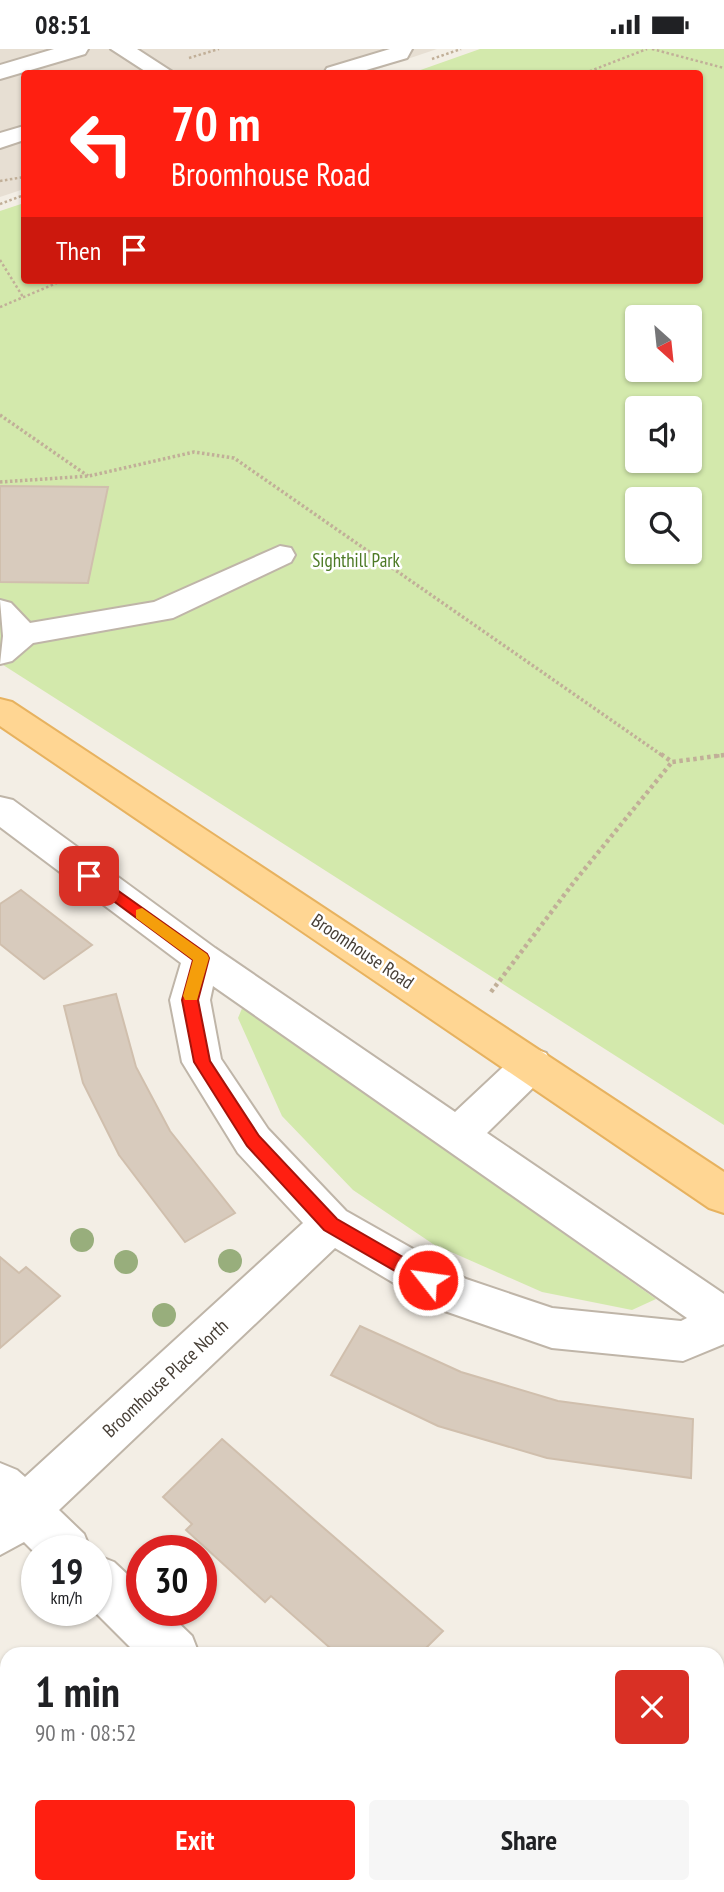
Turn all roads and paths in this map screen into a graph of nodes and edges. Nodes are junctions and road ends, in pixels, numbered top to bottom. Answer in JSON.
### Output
{"nodes":[{"id":1,"x":77,"y":49,"type":"edge"},
{"id":2,"x":122,"y":49,"type":"edge"},
{"id":3,"x":401,"y":49,"type":"edge"},
{"id":4,"x":647,"y":49,"type":"edge"},
{"id":5,"x":652,"y":49,"type":"edge"},
{"id":6,"x":724,"y":68,"type":"edge"},
{"id":7,"x":158,"y":70,"type":"edge"},
{"id":8,"x":345,"y":70,"type":"edge"},
{"id":9,"x":593,"y":70,"type":"edge"},
{"id":10,"x":0,"y":72,"type":"edge"},
{"id":11,"x":21,"y":134,"type":"edge"},
{"id":12,"x":0,"y":141,"type":"edge"},
{"id":13,"x":21,"y":178,"type":"edge"},
{"id":14,"x":0,"y":181,"type":"edge"},
{"id":15,"x":21,"y":196,"type":"edge"},
{"id":16,"x":0,"y":204,"type":"edge"},
{"id":17,"x":0,"y":260,"type":"edge"},
{"id":18,"x":54,"y":284,"type":"edge"},
{"id":19,"x":23,"y":297,"type":"junction"},
{"id":20,"x":0,"y":307,"type":"edge"},
{"id":21,"x":0,"y":415,"type":"edge"},
{"id":22,"x":89,"y":476,"type":"junction"},
{"id":23,"x":0,"y":482,"type":"edge"},
{"id":24,"x":280,"y":555,"type":"dead end"},
{"id":25,"x":0,"y":610,"type":"edge"},
{"id":26,"x":10,"y":644,"type":"edge"},
{"id":27,"x":0,"y":710,"type":"edge"},
{"id":28,"x":724,"y":755,"type":"edge"},
{"id":29,"x":672,"y":762,"type":"junction"},
{"id":30,"x":0,"y":809,"type":"edge"},
{"id":31,"x":201,"y":958,"type":"junction"},
{"id":32,"x":469,"y":1021,"type":"junction"},
{"id":33,"x":533,"y":1063,"type":"junction"},
{"id":34,"x":458,"y":1135,"type":"junction"},
{"id":35,"x":724,"y":1195,"type":"edge"},
{"id":36,"x":331,"y":1224,"type":"junction"},
{"id":37,"x":724,"y":1321,"type":"edge"},
{"id":38,"x":8,"y":1509,"type":"edge"},
{"id":39,"x":45,"y":1535,"type":"edge"},
{"id":40,"x":112,"y":1594,"type":"edge"},
{"id":41,"x":167,"y":1647,"type":"edge"}],
"edges":[{"from":1,"to":10,"type":"street"},
{"from":2,"to":7,"type":"street"},
{"from":3,"to":8,"type":"street"},
{"from":4,"to":9,"type":"path"},
{"from":5,"to":6,"type":"path"},
{"from":11,"to":12,"type":"street"},
{"from":13,"to":14,"type":"path"},
{"from":15,"to":16,"type":"path"},
{"from":17,"to":19,"type":"path"},
{"from":18,"to":19,"type":"path"},
{"from":19,"to":20,"type":"path"},
{"from":21,"to":22,"type":"path"},
{"from":22,"to":23,"type":"path"},
{"from":22,"to":29,"type":"path"},
{"from":24,"to":26,"type":"street"},
{"from":25,"to":26,"type":"street"},
{"from":27,"to":32,"type":"main road","name":"Broomhouse Road"},
{"from":28,"to":29,"type":"path"},
{"from":29,"to":32,"type":"path"},
{"from":30,"to":31,"type":"street"},
{"from":31,"to":34,"type":"street"},
{"from":31,"to":36,"type":"street"},
{"from":32,"to":33,"type":"main road","name":"Broomhouse Road"},
{"from":33,"to":34,"type":"street"},
{"from":33,"to":35,"type":"main road","name":"Broomhouse Road"},
{"from":34,"to":37,"type":"street"},
{"from":36,"to":37,"type":"street"},
{"from":36,"to":38,"type":"street","name":"Broomhouse Place North"},
{"from":38,"to":39,"type":"street"},
{"from":40,"to":41,"type":"street"}]}
